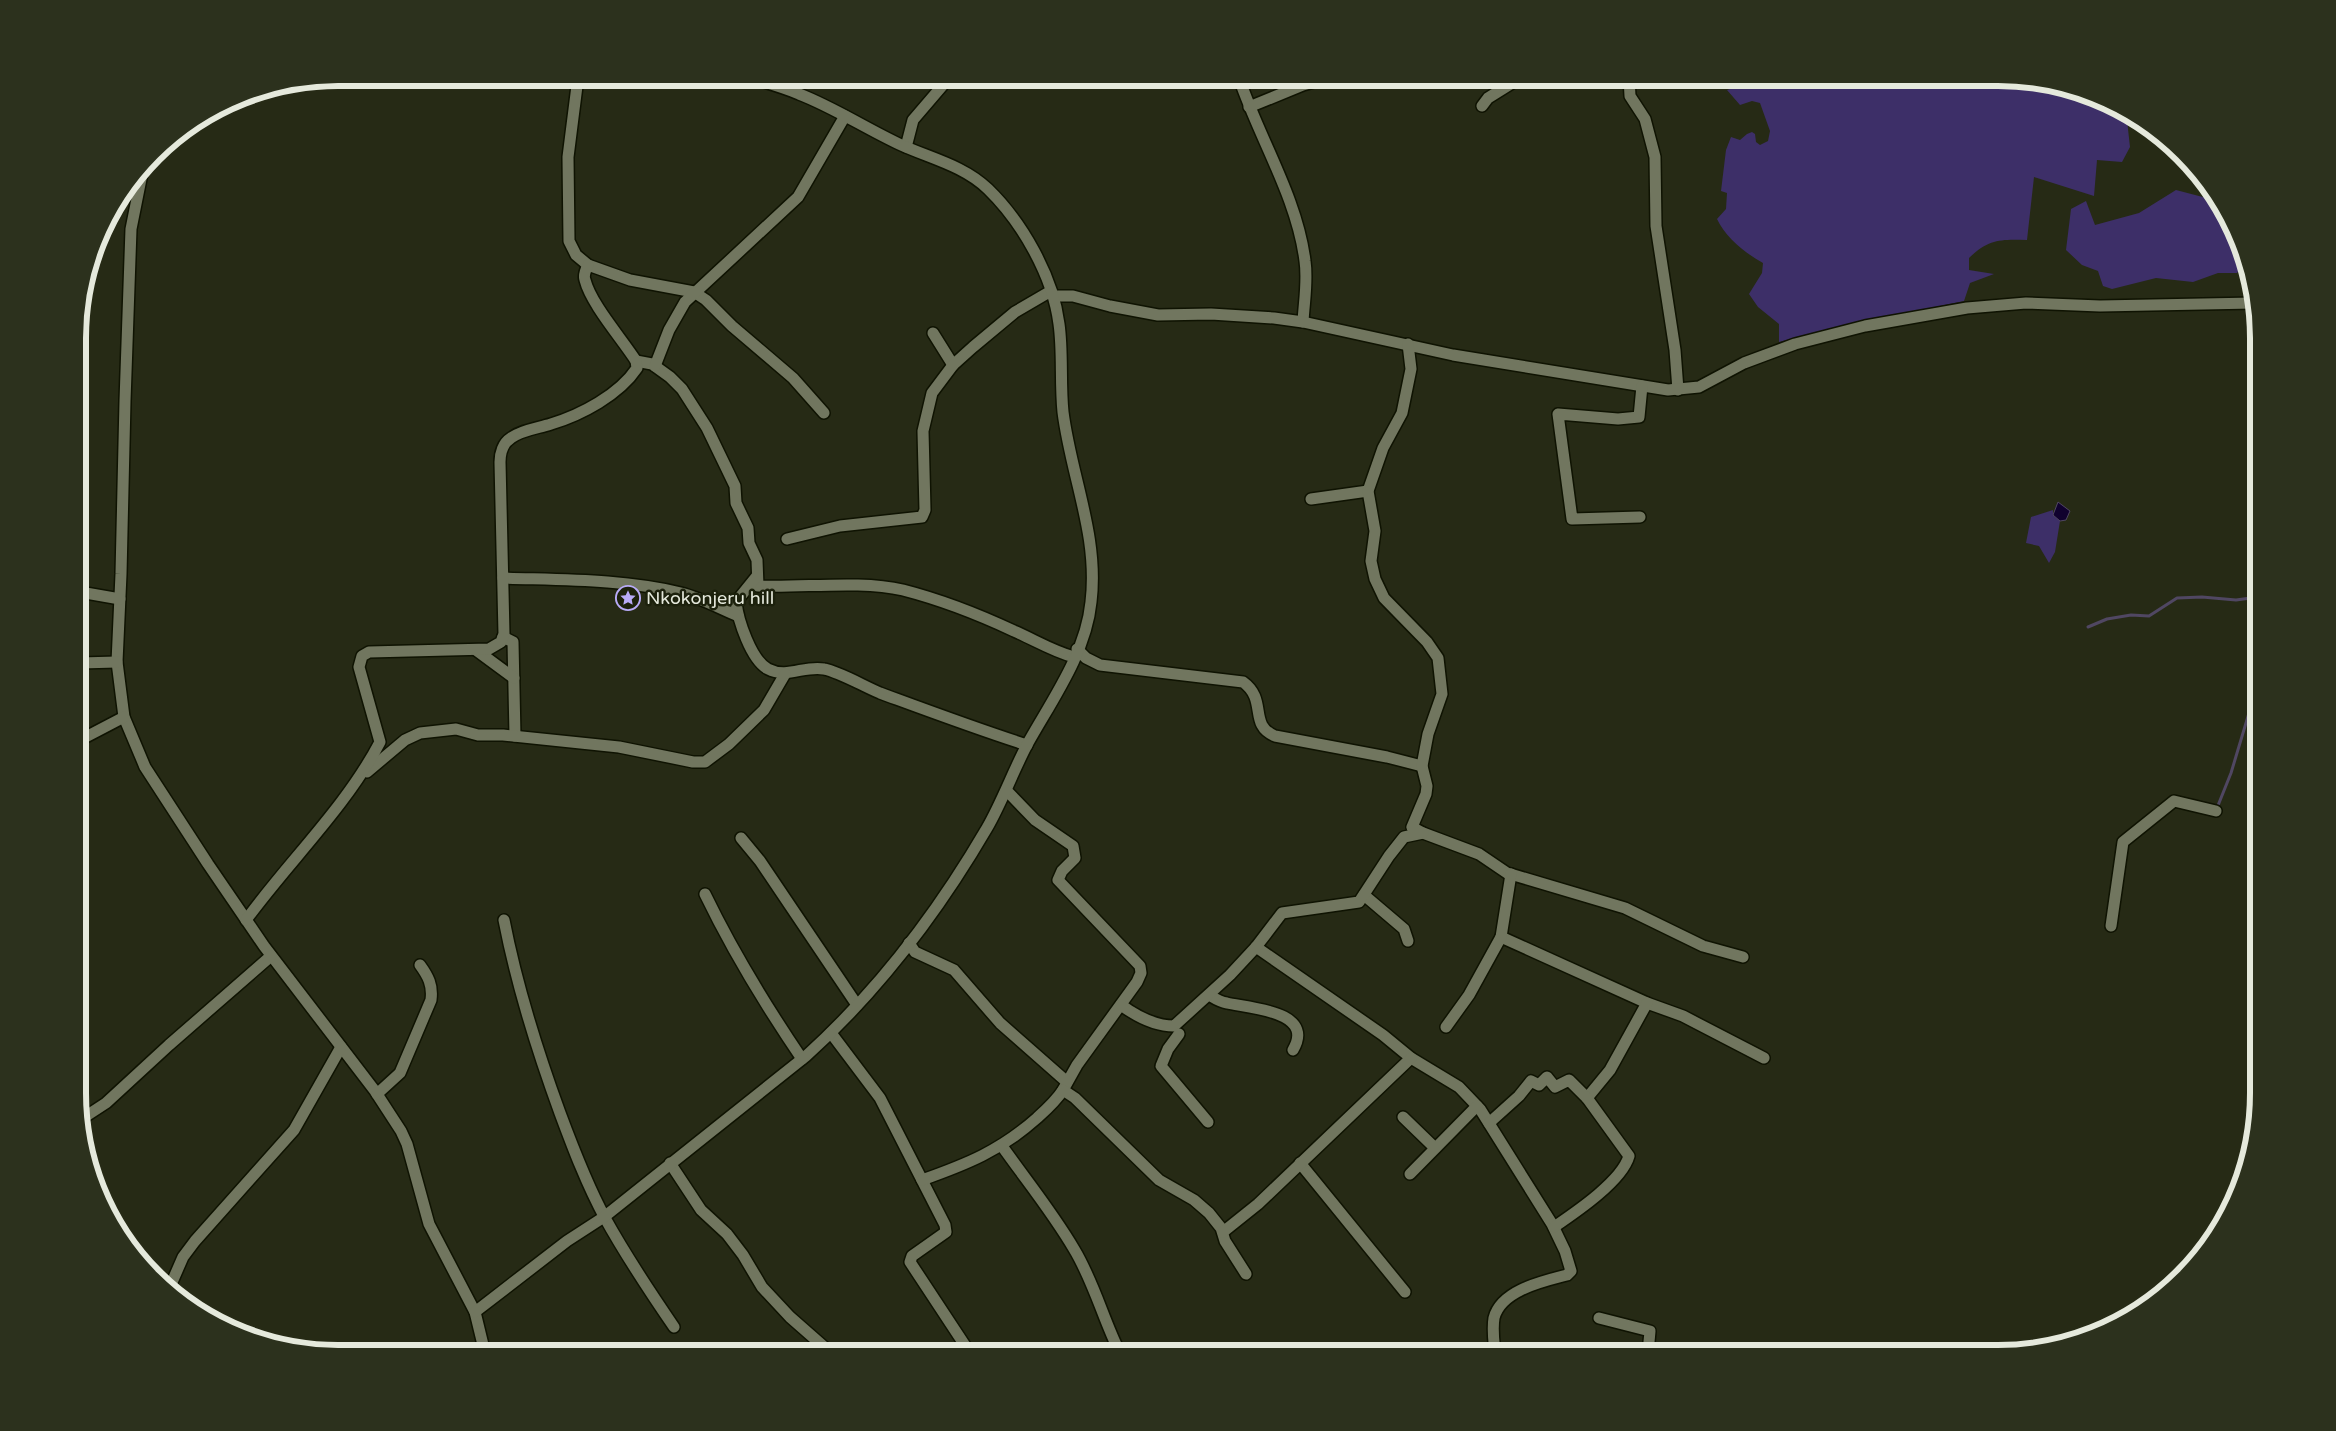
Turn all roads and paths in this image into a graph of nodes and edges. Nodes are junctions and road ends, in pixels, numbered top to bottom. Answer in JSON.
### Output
{"nodes":[{"id":1,"x":577,"y":86,"type":"edge"},
{"id":2,"x":776,"y":86,"type":"edge"},
{"id":3,"x":941,"y":86,"type":"edge"},
{"id":4,"x":1241,"y":86,"type":"edge"},
{"id":5,"x":1300,"y":86,"type":"edge"},
{"id":6,"x":1507,"y":86,"type":"edge"},
{"id":7,"x":1629,"y":86,"type":"edge"},
{"id":8,"x":1482,"y":106,"type":"dead end"},
{"id":9,"x":1248,"y":107,"type":"junction"},
{"id":10,"x":845,"y":116,"type":"junction"},
{"id":11,"x":906,"y":147,"type":"junction"},
{"id":12,"x":140,"y":182,"type":"edge"},
{"id":13,"x":588,"y":265,"type":"junction"},
{"id":14,"x":694,"y":292,"type":"junction"},
{"id":15,"x":1052,"y":293,"type":"junction"},
{"id":16,"x":2248,"y":303,"type":"edge"},
{"id":17,"x":1303,"y":322,"type":"junction"},
{"id":18,"x":933,"y":333,"type":"dead end"},
{"id":19,"x":1408,"y":344,"type":"junction"},
{"id":20,"x":636,"y":361,"type":"junction"},
{"id":21,"x":953,"y":365,"type":"junction"},
{"id":22,"x":655,"y":366,"type":"junction"},
{"id":23,"x":1642,"y":386,"type":"junction"},
{"id":24,"x":1678,"y":390,"type":"junction"},
{"id":25,"x":824,"y":413,"type":"dead end"},
{"id":26,"x":1368,"y":492,"type":"junction"},
{"id":27,"x":1310,"y":499,"type":"dead end"},
{"id":28,"x":1640,"y":517,"type":"dead end"},
{"id":29,"x":787,"y":539,"type":"dead end"},
{"id":30,"x":758,"y":576,"type":"junction"},
{"id":31,"x":503,"y":578,"type":"junction"},
{"id":32,"x":86,"y":593,"type":"edge"},
{"id":33,"x":120,"y":599,"type":"junction"},
{"id":34,"x":738,"y":616,"type":"junction"},
{"id":35,"x":504,"y":637,"type":"junction"},
{"id":36,"x":476,"y":650,"type":"junction"},
{"id":37,"x":1076,"y":653,"type":"junction"},
{"id":38,"x":117,"y":662,"type":"junction"},
{"id":39,"x":86,"y":663,"type":"edge"},
{"id":40,"x":785,"y":674,"type":"junction"},
{"id":41,"x":514,"y":678,"type":"junction"},
{"id":42,"x":124,"y":717,"type":"junction"},
{"id":43,"x":515,"y":736,"type":"junction"},
{"id":44,"x":86,"y":737,"type":"edge"},
{"id":45,"x":1027,"y":745,"type":"junction"},
{"id":46,"x":1422,"y":766,"type":"junction"},
{"id":47,"x":359,"y":779,"type":"junction"},
{"id":48,"x":1007,"y":791,"type":"junction"},
{"id":49,"x":2216,"y":811,"type":"dead end"},
{"id":50,"x":1423,"y":833,"type":"junction"},
{"id":51,"x":741,"y":838,"type":"dead end"},
{"id":52,"x":1511,"y":874,"type":"junction"},
{"id":53,"x":705,"y":894,"type":"dead end"},
{"id":54,"x":1364,"y":895,"type":"junction"},
{"id":55,"x":246,"y":920,"type":"junction"},
{"id":56,"x":504,"y":920,"type":"dead end"},
{"id":57,"x":2111,"y":926,"type":"dead end"},
{"id":58,"x":1501,"y":937,"type":"junction"},
{"id":59,"x":1408,"y":941,"type":"dead end"},
{"id":60,"x":909,"y":944,"type":"junction"},
{"id":61,"x":1256,"y":947,"type":"junction"},
{"id":62,"x":271,"y":956,"type":"junction"},
{"id":63,"x":1743,"y":956,"type":"dead end"},
{"id":64,"x":420,"y":964,"type":"dead end"},
{"id":65,"x":1209,"y":995,"type":"junction"},
{"id":66,"x":1647,"y":1003,"type":"junction"},
{"id":67,"x":857,"y":1005,"type":"junction"},
{"id":68,"x":1121,"y":1005,"type":"junction"},
{"id":69,"x":1446,"y":1027,"type":"dead end"},
{"id":70,"x":831,"y":1034,"type":"junction"},
{"id":71,"x":1180,"y":1034,"type":"dead end"},
{"id":72,"x":341,"y":1047,"type":"junction"},
{"id":73,"x":1293,"y":1050,"type":"dead end"},
{"id":74,"x":1411,"y":1058,"type":"junction"},
{"id":75,"x":1764,"y":1058,"type":"dead end"},
{"id":76,"x":802,"y":1059,"type":"junction"},
{"id":77,"x":1065,"y":1086,"type":"junction"},
{"id":78,"x":377,"y":1094,"type":"junction"},
{"id":79,"x":1587,"y":1098,"type":"junction"},
{"id":80,"x":1478,"y":1106,"type":"junction"},
{"id":81,"x":87,"y":1115,"type":"edge"},
{"id":82,"x":1403,"y":1117,"type":"dead end"},
{"id":83,"x":1208,"y":1122,"type":"dead end"},
{"id":84,"x":1489,"y":1123,"type":"junction"},
{"id":85,"x":1002,"y":1146,"type":"junction"},
{"id":86,"x":1435,"y":1148,"type":"junction"},
{"id":87,"x":670,"y":1163,"type":"junction"},
{"id":88,"x":1300,"y":1163,"type":"junction"},
{"id":89,"x":1410,"y":1174,"type":"dead end"},
{"id":90,"x":922,"y":1180,"type":"junction"},
{"id":91,"x":604,"y":1217,"type":"junction"},
{"id":92,"x":1554,"y":1227,"type":"junction"},
{"id":93,"x":1222,"y":1232,"type":"junction"},
{"id":94,"x":1246,"y":1274,"type":"dead end"},
{"id":95,"x":172,"y":1282,"type":"edge"},
{"id":96,"x":1405,"y":1292,"type":"dead end"},
{"id":97,"x":475,"y":1312,"type":"junction"},
{"id":98,"x":1599,"y":1318,"type":"dead end"},
{"id":99,"x":674,"y":1327,"type":"dead end"},
{"id":100,"x":484,"y":1345,"type":"edge"},
{"id":101,"x":822,"y":1345,"type":"edge"},
{"id":102,"x":965,"y":1345,"type":"edge"},
{"id":103,"x":1116,"y":1345,"type":"edge"},
{"id":104,"x":1495,"y":1345,"type":"edge"},
{"id":105,"x":1649,"y":1345,"type":"edge"}],
"edges":[{"from":1,"to":13,"type":"street"},
{"from":2,"to":10,"type":"street"},
{"from":3,"to":11,"type":"street"},
{"from":4,"to":9,"type":"street"},
{"from":5,"to":9,"type":"street"},
{"from":6,"to":8,"type":"street"},
{"from":7,"to":24,"type":"street"},
{"from":9,"to":17,"type":"street"},
{"from":10,"to":11,"type":"street"},
{"from":10,"to":14,"type":"street"},
{"from":11,"to":15,"type":"street"},
{"from":12,"to":33,"type":"street"},
{"from":13,"to":14,"type":"street"},
{"from":13,"to":20,"type":"street"},
{"from":14,"to":22,"type":"street"},
{"from":14,"to":25,"type":"street"},
{"from":15,"to":17,"type":"street"},
{"from":15,"to":21,"type":"street"},
{"from":15,"to":37,"type":"street"},
{"from":16,"to":24,"type":"street"},
{"from":17,"to":19,"type":"street"},
{"from":18,"to":21,"type":"street"},
{"from":19,"to":23,"type":"street"},
{"from":19,"to":26,"type":"street"},
{"from":20,"to":22,"type":"street"},
{"from":20,"to":31,"type":"street"},
{"from":21,"to":29,"type":"street"},
{"from":22,"to":30,"type":"street"},
{"from":23,"to":24,"type":"street"},
{"from":23,"to":28,"type":"street"},
{"from":26,"to":27,"type":"street"},
{"from":26,"to":46,"type":"street"},
{"from":30,"to":34,"type":"street"},
{"from":30,"to":37,"type":"street"},
{"from":31,"to":34,"type":"street"},
{"from":31,"to":35,"type":"street"},
{"from":32,"to":33,"type":"street"},
{"from":33,"to":38,"type":"street"},
{"from":34,"to":40,"type":"street"},
{"from":35,"to":36,"type":"street"},
{"from":35,"to":41,"type":"street"},
{"from":36,"to":41,"type":"street"},
{"from":36,"to":47,"type":"street"},
{"from":37,"to":45,"type":"street"},
{"from":37,"to":46,"type":"street"},
{"from":38,"to":39,"type":"street"},
{"from":38,"to":42,"type":"street"},
{"from":40,"to":43,"type":"street"},
{"from":40,"to":45,"type":"street"},
{"from":41,"to":43,"type":"street"},
{"from":42,"to":44,"type":"street"},
{"from":42,"to":55,"type":"street"},
{"from":43,"to":47,"type":"street"},
{"from":45,"to":48,"type":"street"},
{"from":46,"to":50,"type":"street"},
{"from":47,"to":55,"type":"street"},
{"from":48,"to":60,"type":"street"},
{"from":48,"to":68,"type":"street"},
{"from":49,"to":57,"type":"street"},
{"from":50,"to":52,"type":"street"},
{"from":50,"to":54,"type":"street"},
{"from":51,"to":67,"type":"street"},
{"from":52,"to":58,"type":"street"},
{"from":52,"to":63,"type":"street"},
{"from":53,"to":76,"type":"street"},
{"from":54,"to":59,"type":"street"},
{"from":54,"to":61,"type":"street"},
{"from":55,"to":62,"type":"street"},
{"from":56,"to":91,"type":"street"},
{"from":58,"to":66,"type":"street"},
{"from":58,"to":69,"type":"street"},
{"from":60,"to":67,"type":"street"},
{"from":60,"to":77,"type":"street"},
{"from":61,"to":65,"type":"street"},
{"from":61,"to":74,"type":"street"},
{"from":62,"to":72,"type":"street"},
{"from":62,"to":81,"type":"street"},
{"from":64,"to":78,"type":"street"},
{"from":65,"to":68,"type":"street"},
{"from":65,"to":73,"type":"street"},
{"from":66,"to":75,"type":"street"},
{"from":66,"to":79,"type":"street"},
{"from":67,"to":70,"type":"street"},
{"from":68,"to":77,"type":"street"},
{"from":70,"to":76,"type":"street"},
{"from":70,"to":90,"type":"street"},
{"from":71,"to":83,"type":"street"},
{"from":72,"to":78,"type":"street"},
{"from":72,"to":95,"type":"street"},
{"from":74,"to":80,"type":"street"},
{"from":74,"to":88,"type":"street"},
{"from":76,"to":87,"type":"street"},
{"from":77,"to":85,"type":"street"},
{"from":77,"to":93,"type":"street"},
{"from":78,"to":97,"type":"street"},
{"from":79,"to":84,"type":"street"},
{"from":79,"to":92,"type":"street"},
{"from":80,"to":84,"type":"street"},
{"from":80,"to":86,"type":"street"},
{"from":82,"to":86,"type":"street"},
{"from":84,"to":92,"type":"street"},
{"from":85,"to":90,"type":"street"},
{"from":85,"to":103,"type":"street"},
{"from":86,"to":89,"type":"street"},
{"from":87,"to":91,"type":"street"},
{"from":87,"to":101,"type":"street"},
{"from":88,"to":93,"type":"street"},
{"from":88,"to":96,"type":"street"},
{"from":90,"to":102,"type":"street"},
{"from":91,"to":97,"type":"street"},
{"from":91,"to":99,"type":"street"},
{"from":92,"to":104,"type":"street"},
{"from":93,"to":94,"type":"street"},
{"from":97,"to":100,"type":"street"},
{"from":98,"to":105,"type":"street"}]}
